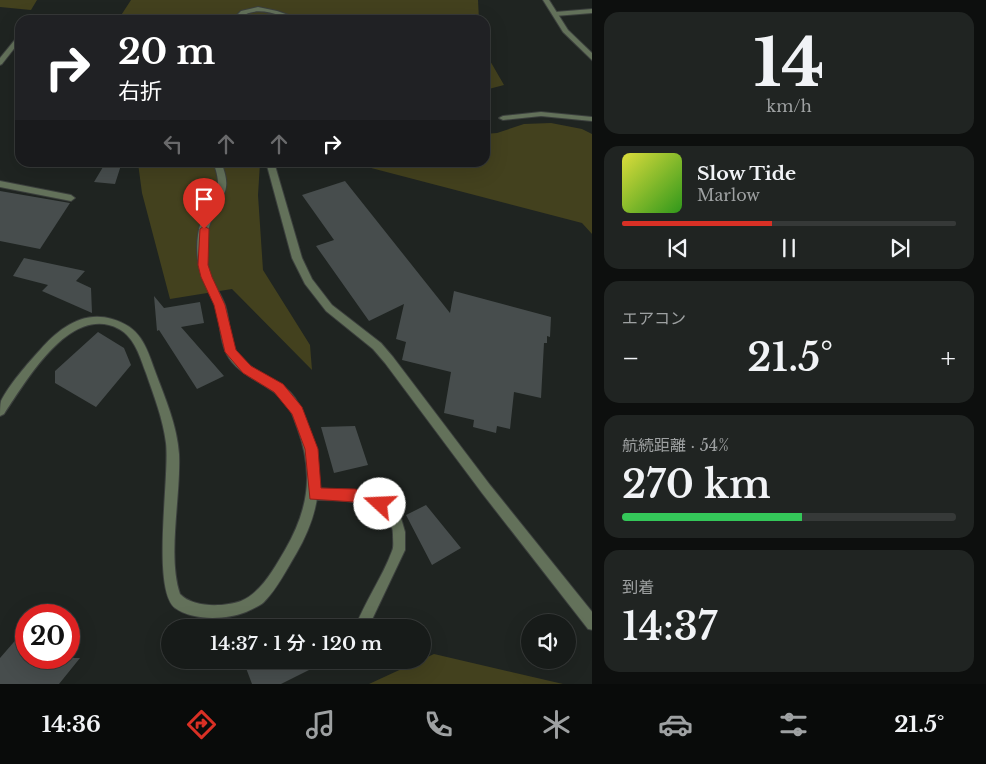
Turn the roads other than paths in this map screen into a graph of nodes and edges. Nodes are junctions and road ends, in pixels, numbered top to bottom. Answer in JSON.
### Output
{"nodes":[{"id":1,"x":546,"y":0,"type":"edge"},
{"id":2,"x":592,"y":11,"type":"edge"},
{"id":3,"x":555,"y":14,"type":"junction"},
{"id":4,"x":239,"y":15,"type":"edge"},
{"id":5,"x":282,"y":15,"type":"edge"},
{"id":6,"x":15,"y":44,"type":"edge"},
{"id":7,"x":0,"y":53,"type":"edge"},
{"id":8,"x":8,"y":54,"type":"junction"},
{"id":9,"x":592,"y":59,"type":"edge"},
{"id":10,"x":0,"y":63,"type":"edge"},
{"id":11,"x":503,"y":118,"type":"dead end"},
{"id":12,"x":592,"y":118,"type":"edge"},
{"id":13,"x":219,"y":167,"type":"edge"},
{"id":14,"x":271,"y":167,"type":"edge"},
{"id":15,"x":0,"y":184,"type":"edge"},
{"id":16,"x":71,"y":198,"type":"dead end"},
{"id":17,"x":0,"y":411,"type":"edge"},
{"id":18,"x":315,"y":494,"type":"junction"},
{"id":19,"x":365,"y":619,"type":"edge"},
{"id":20,"x":592,"y":624,"type":"edge"}],
"edges":[{"from":1,"to":3,"type":"street"},
{"from":2,"to":3,"type":"street"},
{"from":3,"to":9,"type":"street"},
{"from":4,"to":5,"type":"street"},
{"from":6,"to":8,"type":"street"},
{"from":7,"to":8,"type":"street"},
{"from":8,"to":10,"type":"street"},
{"from":11,"to":12,"type":"street"},
{"from":13,"to":18,"type":"street"},
{"from":14,"to":20,"type":"street"},
{"from":15,"to":16,"type":"street"},
{"from":17,"to":18,"type":"street"},
{"from":18,"to":19,"type":"street"}]}
